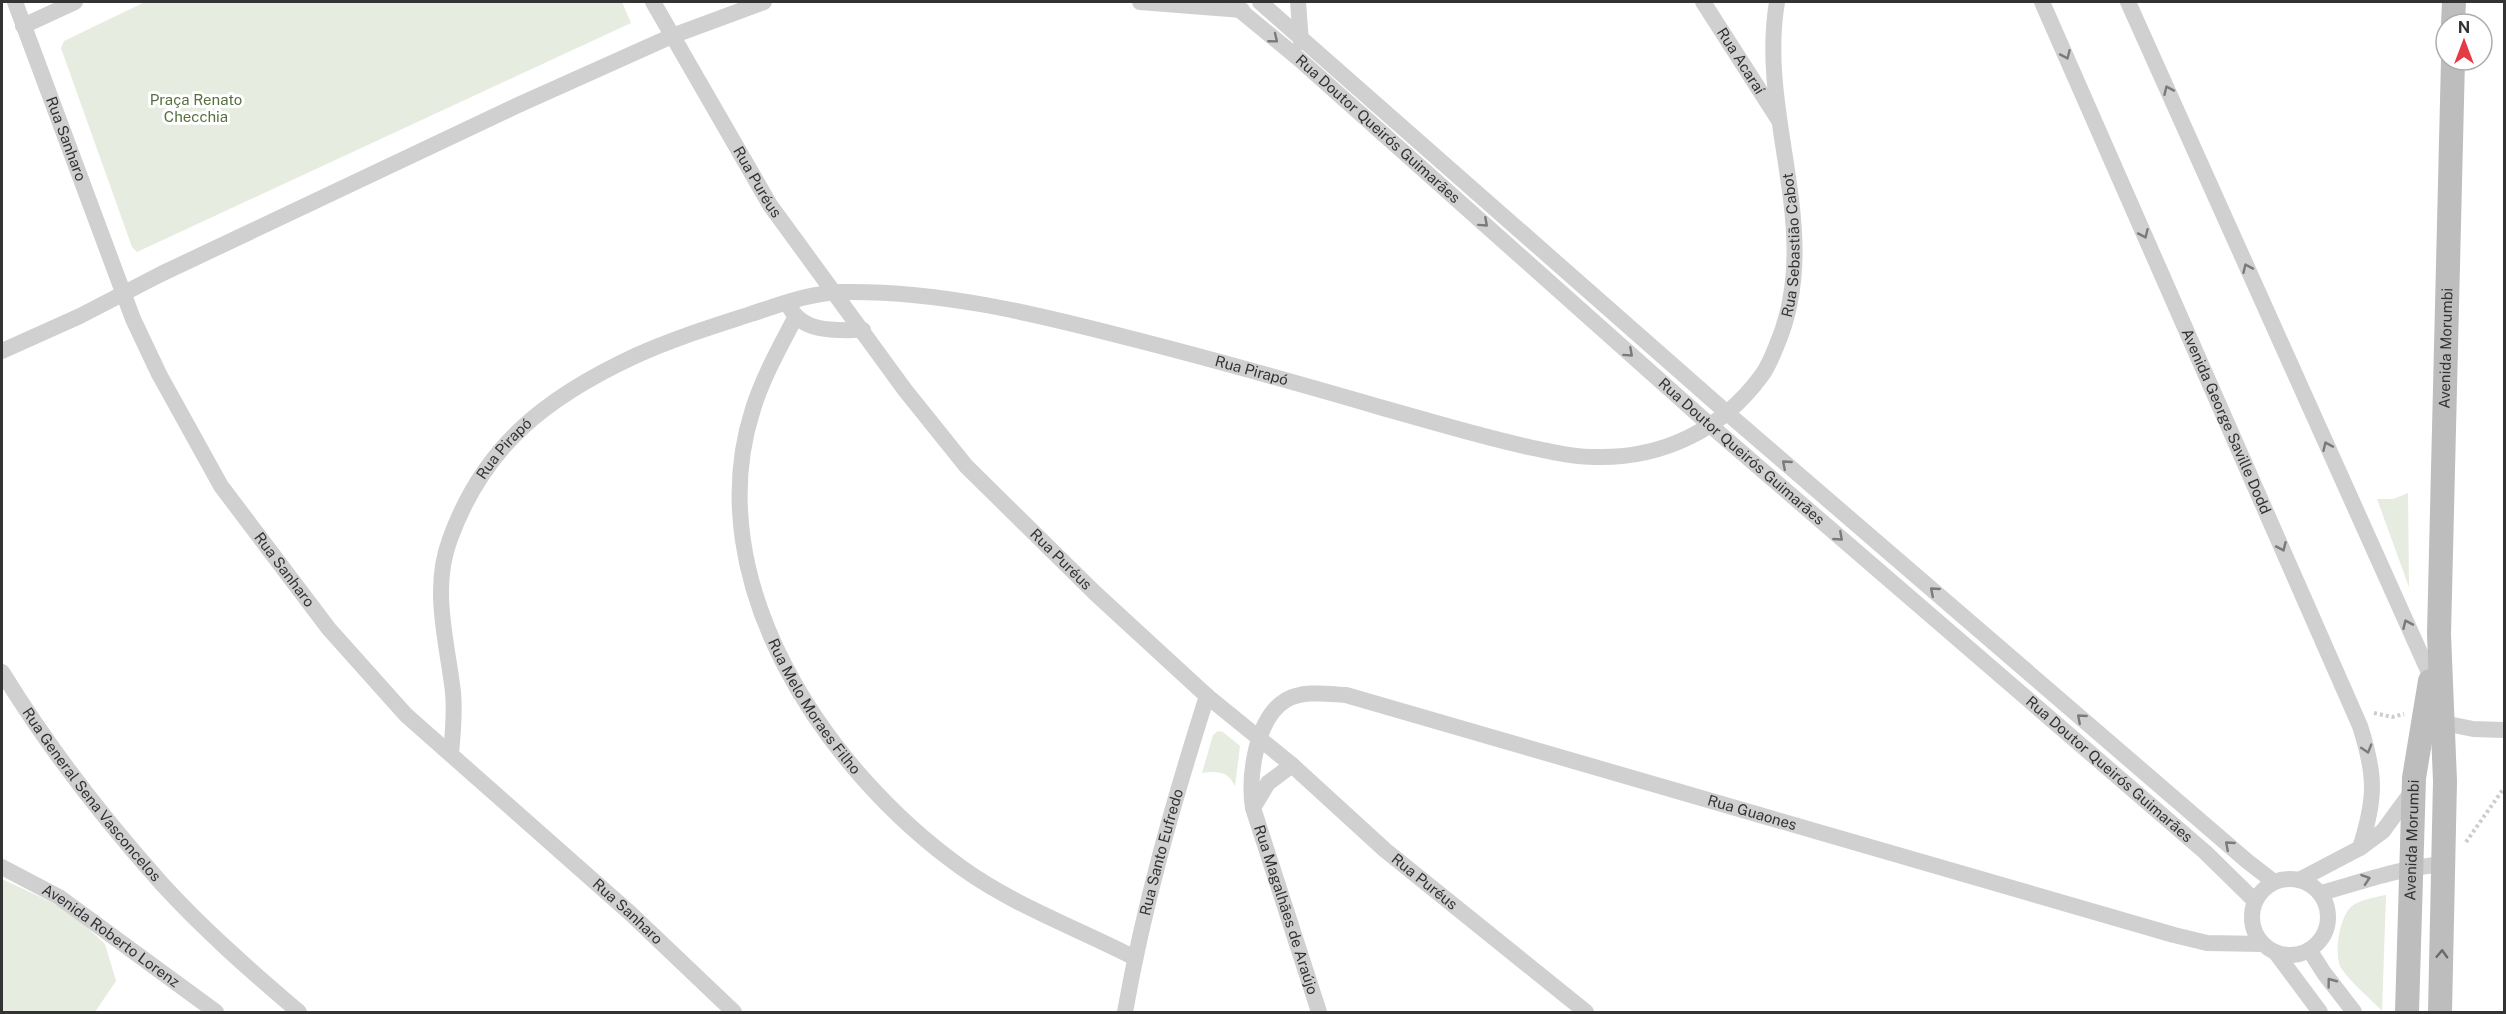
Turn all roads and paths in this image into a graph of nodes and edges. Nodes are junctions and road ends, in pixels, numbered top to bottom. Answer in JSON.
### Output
{"nodes":[{"id":1,"x":15,"y":2,"type":"edge"},
{"id":2,"x":75,"y":2,"type":"edge"},
{"id":3,"x":653,"y":2,"type":"edge"},
{"id":4,"x":764,"y":2,"type":"edge"},
{"id":5,"x":1149,"y":2,"type":"edge"},
{"id":6,"x":1298,"y":2,"type":"edge"},
{"id":7,"x":1703,"y":2,"type":"edge"},
{"id":8,"x":1777,"y":2,"type":"edge"},
{"id":9,"x":2043,"y":2,"type":"edge"},
{"id":10,"x":2128,"y":2,"type":"edge"},
{"id":11,"x":1262,"y":3,"type":"edge"},
{"id":12,"x":1234,"y":6,"type":"edge"},
{"id":13,"x":23,"y":26,"type":"junction"},
{"id":14,"x":672,"y":36,"type":"junction"},
{"id":15,"x":1302,"y":36,"type":"junction"},
{"id":16,"x":1298,"y":58,"type":"junction"},
{"id":17,"x":2452,"y":72,"type":"edge"},
{"id":18,"x":1780,"y":122,"type":"junction"},
{"id":19,"x":835,"y":292,"type":"junction"},
{"id":20,"x":122,"y":295,"type":"junction"},
{"id":21,"x":786,"y":302,"type":"junction"},
{"id":22,"x":795,"y":318,"type":"junction"},
{"id":23,"x":863,"y":330,"type":"junction"},
{"id":24,"x":2,"y":351,"type":"edge"},
{"id":25,"x":1726,"y":412,"type":"junction"},
{"id":26,"x":1711,"y":426,"type":"junction"},
{"id":27,"x":2439,"y":634,"type":"junction"},
{"id":28,"x":2,"y":672,"type":"edge"},
{"id":29,"x":2431,"y":677,"type":"junction"},
{"id":30,"x":2347,"y":694,"type":"junction"},
{"id":31,"x":1207,"y":696,"type":"junction"},
{"id":32,"x":2426,"y":718,"type":"junction"},
{"id":33,"x":2505,"y":730,"type":"edge"},
{"id":34,"x":1260,"y":738,"type":"junction"},
{"id":35,"x":450,"y":753,"type":"junction"},
{"id":36,"x":1292,"y":765,"type":"junction"},
{"id":37,"x":2505,"y":788,"type":"edge"},
{"id":38,"x":2414,"y":789,"type":"junction"},
{"id":39,"x":1253,"y":808,"type":"junction"},
{"id":40,"x":2360,"y":848,"type":"junction"},
{"id":41,"x":2444,"y":864,"type":"junction"},
{"id":42,"x":2,"y":867,"type":"edge"},
{"id":43,"x":2411,"y":867,"type":"junction"},
{"id":44,"x":2299,"y":880,"type":"junction"},
{"id":45,"x":2274,"y":882,"type":"junction"},
{"id":46,"x":2321,"y":893,"type":"junction"},
{"id":47,"x":2255,"y":902,"type":"junction"},
{"id":48,"x":2269,"y":949,"type":"junction"},
{"id":49,"x":2310,"y":951,"type":"junction"},
{"id":50,"x":1135,"y":958,"type":"junction"},
{"id":51,"x":216,"y":1012,"type":"edge"},
{"id":52,"x":299,"y":1012,"type":"edge"},
{"id":53,"x":734,"y":1012,"type":"edge"},
{"id":54,"x":1125,"y":1012,"type":"edge"},
{"id":55,"x":1319,"y":1012,"type":"edge"},
{"id":56,"x":1586,"y":1012,"type":"edge"},
{"id":57,"x":2320,"y":1012,"type":"edge"},
{"id":58,"x":2354,"y":1012,"type":"edge"},
{"id":59,"x":2407,"y":1012,"type":"edge"},
{"id":60,"x":2440,"y":1012,"type":"edge"}],
"edges":[{"from":1,"to":13,"type":"street","name":"Rua Sanharo"},
{"from":2,"to":13,"type":"street"},
{"from":3,"to":14,"type":"street","name":"Rua Puréus"},
{"from":4,"to":14,"type":"street"},
{"from":5,"to":12,"type":"street"},
{"from":6,"to":15,"type":"street"},
{"from":7,"to":18,"type":"street","name":"Rua Acaraí"},
{"from":8,"to":18,"type":"street","name":"Rua Sebastião Cabot"},
{"from":9,"to":30,"type":"street","name":"Avenida George Saville Dodd","one_way":true},
{"from":29,"to":10,"type":"street","one_way":true},
{"from":11,"to":12,"type":"street"},
{"from":11,"to":15,"type":"street","name":"Rua Doutor Queirós Guimarães"},
{"from":12,"to":16,"type":"street","name":"Rua Doutor Queirós Guimarães","one_way":true},
{"from":13,"to":20,"type":"street","name":"Rua Sanharo"},
{"from":14,"to":19,"type":"street","name":"Rua Puréus"},
{"from":14,"to":20,"type":"street"},
{"from":15,"to":16,"type":"street"},
{"from":15,"to":25,"type":"street","name":"Rua Doutor Queirós Guimarães"},
{"from":16,"to":26,"type":"street","name":"Rua Doutor Queirós Guimarães","one_way":true},
{"from":17,"to":27,"type":"main road","name":"Avenida Morumbi"},
{"from":18,"to":25,"type":"street","name":"Rua Sebastião Cabot"},
{"from":19,"to":21,"type":"street","name":"Rua Pirapó"},
{"from":19,"to":23,"type":"street","name":"Rua Puréus"},
{"from":19,"to":26,"type":"street","name":"Rua Pirapó"},
{"from":20,"to":24,"type":"street"},
{"from":20,"to":35,"type":"street","name":"Rua Sanharo"},
{"from":21,"to":22,"type":"street"},
{"from":21,"to":35,"type":"street","name":"Rua Pirapó"},
{"from":22,"to":23,"type":"street"},
{"from":22,"to":50,"type":"street","name":"Rua Melo Moraes Filho"},
{"from":23,"to":31,"type":"street","name":"Rua Puréus"},
{"from":25,"to":26,"type":"street","name":"Rua Sebastião Cabot"},
{"from":45,"to":25,"type":"street","name":"Rua Doutor Queirós Guimarães","one_way":true},
{"from":26,"to":47,"type":"street","name":"Rua Doutor Queirós Guimarães","one_way":true},
{"from":27,"to":29,"type":"main road","name":"Avenida Morumbi"},
{"from":27,"to":32,"type":"main road","name":"Avenida Morumbi"},
{"from":28,"to":52,"type":"street","name":"Rua General Sena Vasconcelos"},
{"from":29,"to":32,"type":"main road","name":"Avenida Morumbi"},
{"from":30,"to":32,"type":"path"},
{"from":30,"to":40,"type":"street","name":"Avenida George Saville Dodd","one_way":true},
{"from":31,"to":34,"type":"street","name":"Rua Puréus"},
{"from":31,"to":50,"type":"street","name":"Rua Santo Eufredo"},
{"from":32,"to":33,"type":"street"},
{"from":32,"to":38,"type":"main road","name":"Avenida Morumbi"},
{"from":32,"to":41,"type":"main road","name":"Avenida Morumbi"},
{"from":34,"to":36,"type":"street","name":"Rua Puréus"},
{"from":34,"to":39,"type":"street","name":"Rua Magalhães de Araújo"},
{"from":34,"to":48,"type":"street","name":"Rua Guaones"},
{"from":35,"to":53,"type":"street","name":"Rua Sanharo"},
{"from":36,"to":39,"type":"street","name":"Rua Magalhães de Araújo"},
{"from":36,"to":56,"type":"street","name":"Rua Puréus"},
{"from":37,"to":41,"type":"path"},
{"from":38,"to":40,"type":"street"},
{"from":38,"to":43,"type":"main road","name":"Avenida Morumbi"},
{"from":39,"to":55,"type":"street","name":"Rua Magalhães de Araújo"},
{"from":40,"to":44,"type":"street"},
{"from":41,"to":43,"type":"street"},
{"from":60,"to":41,"type":"main road","name":"Avenida Morumbi","one_way":true},
{"from":42,"to":51,"type":"street","name":"Avenida Roberto Lorenz"},
{"from":46,"to":43,"type":"street","one_way":true},
{"from":43,"to":59,"type":"main road","name":"Avenida Morumbi"},
{"from":44,"to":45,"type":"street"},
{"from":44,"to":46,"type":"street"},
{"from":45,"to":47,"type":"street"},
{"from":46,"to":49,"type":"street"},
{"from":47,"to":48,"type":"street"},
{"from":48,"to":49,"type":"street"},
{"from":48,"to":57,"type":"street"},
{"from":58,"to":49,"type":"street","one_way":true},
{"from":50,"to":54,"type":"street","name":"Rua Santo Eufredo"}]}
